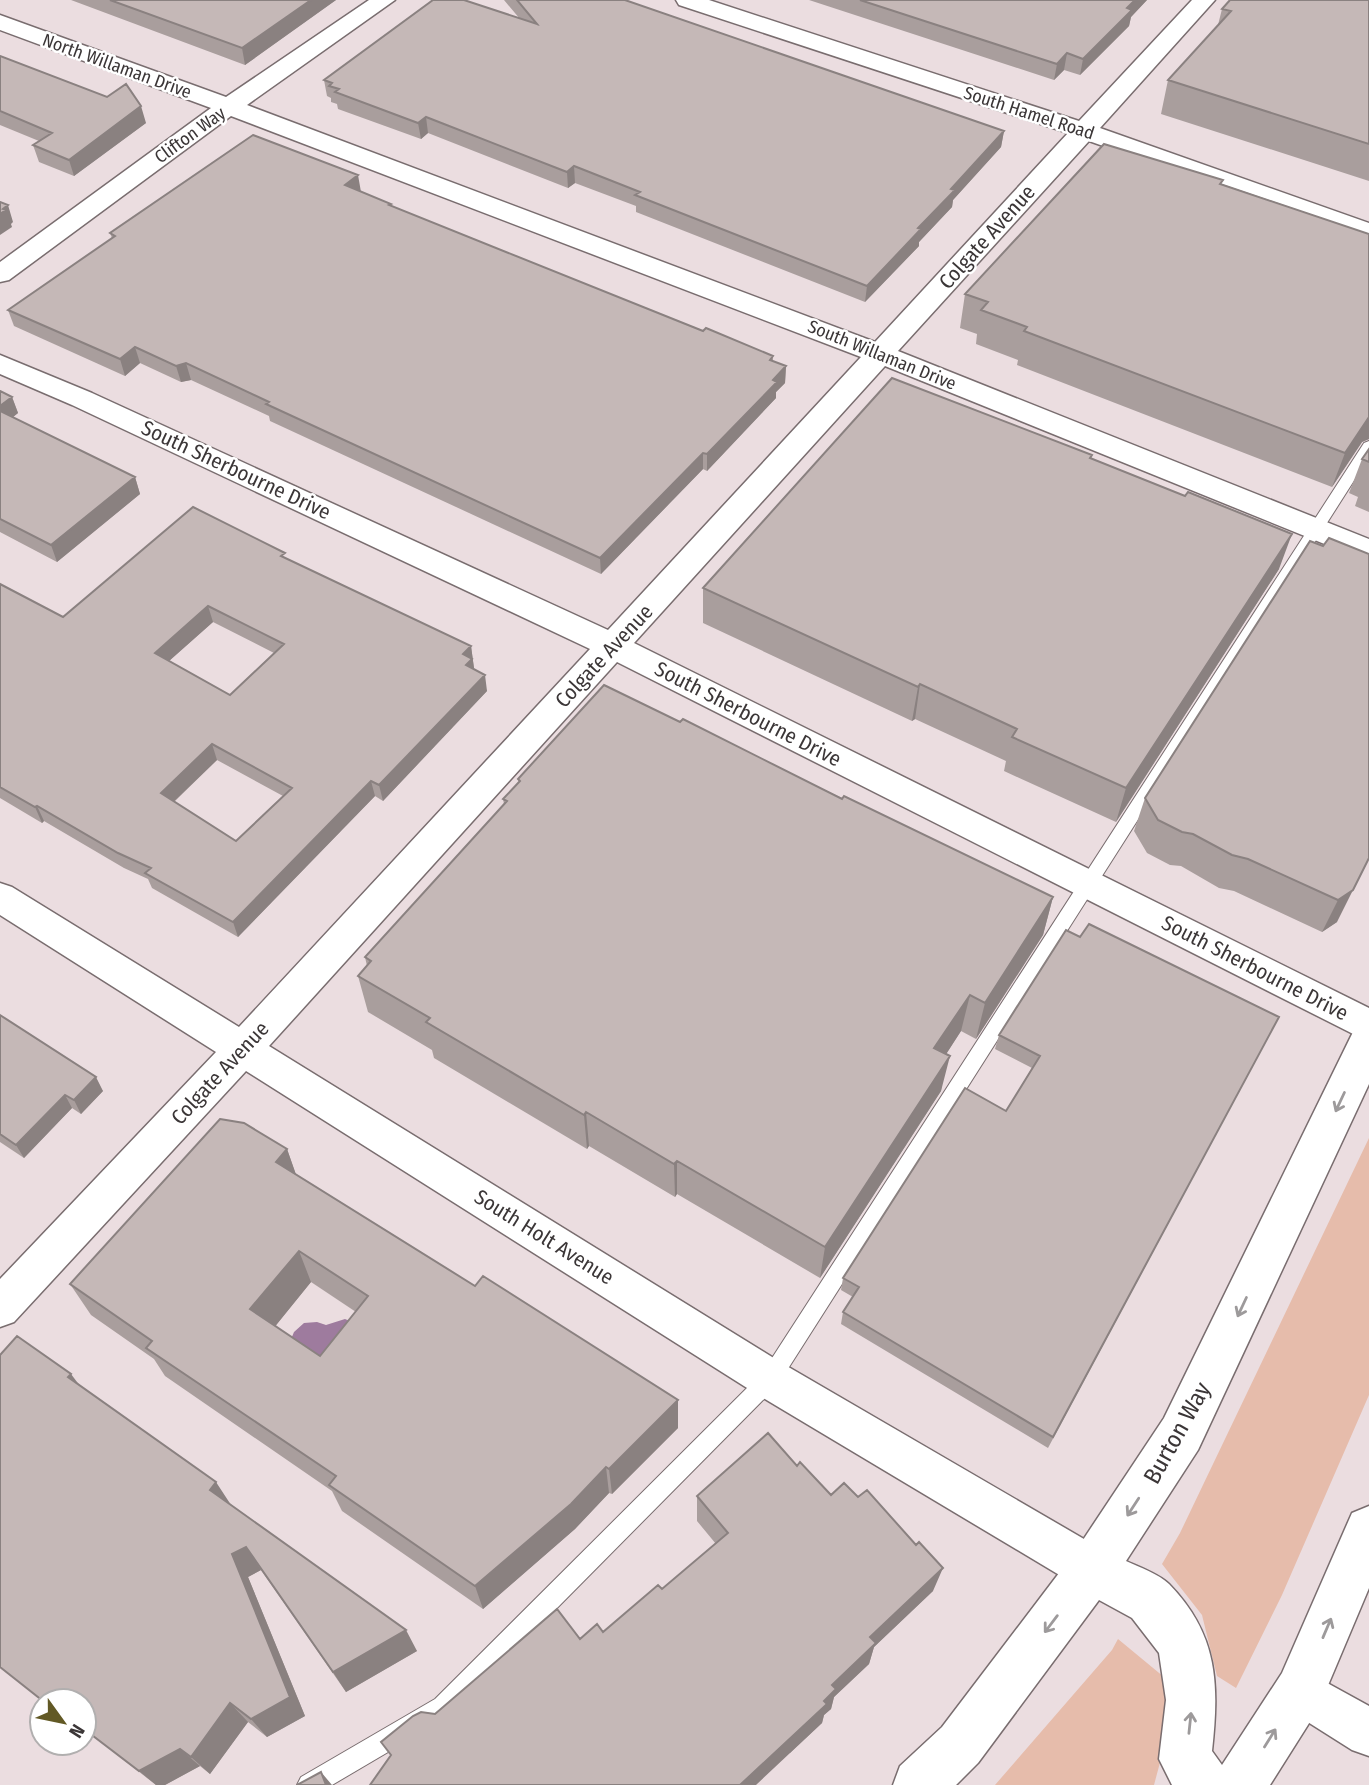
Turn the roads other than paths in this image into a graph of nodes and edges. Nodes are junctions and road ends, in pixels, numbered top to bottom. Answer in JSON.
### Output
{"nodes":[{"id":1,"x":384,"y":0,"type":"edge"},
{"id":2,"x":687,"y":0,"type":"edge"},
{"id":3,"x":1204,"y":0,"type":"edge"},
{"id":4,"x":0,"y":22,"type":"edge"},
{"id":5,"x":228,"y":107,"type":"junction"},
{"id":6,"x":1084,"y":131,"type":"junction"},
{"id":7,"x":392,"y":167,"type":"joint"},
{"id":8,"x":1369,"y":232,"type":"edge"},
{"id":9,"x":0,"y":274,"type":"edge"},
{"id":10,"x":880,"y":354,"type":"junction"},
{"id":11,"x":0,"y":364,"type":"edge"},
{"id":12,"x":1369,"y":446,"type":"edge"},
{"id":13,"x":1315,"y":530,"type":"junction"},
{"id":14,"x":1369,"y":551,"type":"edge"},
{"id":15,"x":613,"y":646,"type":"junction"},
{"id":16,"x":1087,"y":885,"type":"junction"},
{"id":17,"x":0,"y":897,"type":"edge"},
{"id":18,"x":1369,"y":1026,"type":"edge"},
{"id":19,"x":1369,"y":1040,"type":"edge"},
{"id":20,"x":244,"y":1048,"type":"junction"},
{"id":21,"x":0,"y":1308,"type":"edge"},
{"id":22,"x":770,"y":1379,"type":"junction"},
{"id":23,"x":1369,"y":1531,"type":"edge"},
{"id":24,"x":1092,"y":1569,"type":"junction"},
{"id":25,"x":1300,"y":1691,"type":"junction"},
{"id":26,"x":1369,"y":1734,"type":"edge"},
{"id":27,"x":309,"y":1785,"type":"edge"},
{"id":28,"x":919,"y":1785,"type":"edge"},
{"id":29,"x":1205,"y":1785,"type":"edge"},
{"id":30,"x":1240,"y":1785,"type":"edge"}],
"edges":[{"from":1,"to":5,"type":"street","name":"Clifton Way"},
{"from":2,"to":6,"type":"street","name":"South Hamel Road"},
{"from":3,"to":6,"type":"street","name":"Colgate Avenue"},
{"from":4,"to":5,"type":"street","name":"North Willaman Drive"},
{"from":5,"to":7,"type":"street","name":"North Willaman Drive"},
{"from":5,"to":9,"type":"street","name":"Clifton Way"},
{"from":6,"to":8,"type":"street","name":"South Hamel Road"},
{"from":6,"to":10,"type":"street","name":"Colgate Avenue"},
{"from":7,"to":10,"type":"street","name":"South Willaman Drive"},
{"from":10,"to":13,"type":"street","name":"South Willaman Drive"},
{"from":10,"to":15,"type":"street","name":"Colgate Avenue"},
{"from":11,"to":15,"type":"street","name":"South Sherbourne Drive"},
{"from":12,"to":13,"type":"lane"},
{"from":13,"to":14,"type":"street","name":"South Willaman Drive"},
{"from":13,"to":16,"type":"lane"},
{"from":15,"to":16,"type":"street","name":"South Sherbourne Drive"},
{"from":15,"to":20,"type":"street","name":"Colgate Avenue"},
{"from":16,"to":18,"type":"street","name":"South Sherbourne Drive"},
{"from":16,"to":22,"type":"lane"},
{"from":17,"to":20,"type":"street","name":"South Holt Avenue"},
{"from":19,"to":24,"type":"main road","name":"Burton Way","one_way":true},
{"from":20,"to":21,"type":"street","name":"Colgate Avenue"},
{"from":20,"to":22,"type":"street","name":"South Holt Avenue"},
{"from":22,"to":24,"type":"street","name":"South Holt Avenue"},
{"from":22,"to":27,"type":"lane"},
{"from":25,"to":23,"type":"main road","one_way":true},
{"from":24,"to":28,"type":"main road","name":"Burton Way","one_way":true},
{"from":29,"to":24,"type":"main road","one_way":true},
{"from":25,"to":26,"type":"street"},
{"from":30,"to":25,"type":"main road","one_way":true}]}
